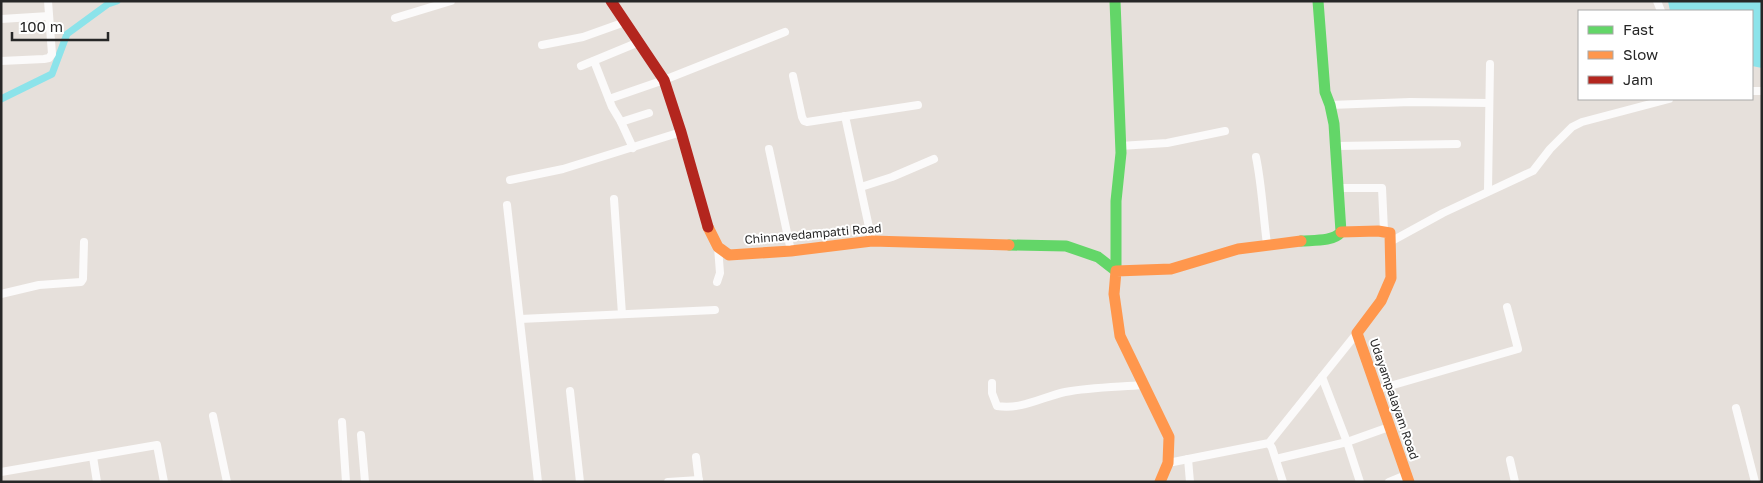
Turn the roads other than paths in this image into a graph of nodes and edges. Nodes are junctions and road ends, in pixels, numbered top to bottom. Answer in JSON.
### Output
{"nodes":[{"id":1,"x":48,"y":1,"type":"edge"},
{"id":2,"x":451,"y":1,"type":"edge"},
{"id":3,"x":611,"y":1,"type":"edge"},
{"id":4,"x":1115,"y":1,"type":"edge"},
{"id":5,"x":1318,"y":1,"type":"edge"},
{"id":6,"x":49,"y":16,"type":"junction"},
{"id":7,"x":395,"y":18,"type":"dead end"},
{"id":8,"x":1,"y":19,"type":"edge"},
{"id":9,"x":625,"y":22,"type":"junction"},
{"id":10,"x":785,"y":32,"type":"dead end"},
{"id":11,"x":639,"y":42,"type":"junction"},
{"id":12,"x":542,"y":44,"type":"dead end"},
{"id":13,"x":594,"y":61,"type":"junction"},
{"id":14,"x":1,"y":62,"type":"edge"},
{"id":15,"x":1490,"y":64,"type":"dead end"},
{"id":16,"x":581,"y":66,"type":"dead end"},
{"id":17,"x":793,"y":76,"type":"dead end"},
{"id":18,"x":664,"y":80,"type":"junction"},
{"id":19,"x":609,"y":99,"type":"junction"},
{"id":20,"x":1664,"y":100,"type":"edge"},
{"id":21,"x":1489,"y":103,"type":"junction"},
{"id":22,"x":918,"y":105,"type":"dead end"},
{"id":23,"x":1330,"y":105,"type":"junction"},
{"id":24,"x":649,"y":113,"type":"dead end"},
{"id":25,"x":846,"y":116,"type":"junction"},
{"id":26,"x":621,"y":122,"type":"junction"},
{"id":27,"x":1225,"y":131,"type":"dead end"},
{"id":28,"x":682,"y":132,"type":"junction"},
{"id":29,"x":1457,"y":144,"type":"dead end"},
{"id":30,"x":1120,"y":146,"type":"junction"},
{"id":31,"x":1337,"y":146,"type":"junction"},
{"id":32,"x":633,"y":148,"type":"junction"},
{"id":33,"x":769,"y":150,"type":"dead end"},
{"id":34,"x":1256,"y":157,"type":"dead end"},
{"id":35,"x":934,"y":159,"type":"dead end"},
{"id":36,"x":510,"y":180,"type":"dead end"},
{"id":37,"x":861,"y":187,"type":"junction"},
{"id":38,"x":1338,"y":188,"type":"junction"},
{"id":39,"x":1488,"y":190,"type":"junction"},
{"id":40,"x":614,"y":199,"type":"dead end"},
{"id":41,"x":507,"y":205,"type":"dead end"},
{"id":42,"x":1341,"y":232,"type":"junction"},
{"id":43,"x":1387,"y":236,"type":"junction"},
{"id":44,"x":872,"y":241,"type":"junction"},
{"id":45,"x":84,"y":242,"type":"dead end"},
{"id":46,"x":1267,"y":244,"type":"junction"},
{"id":47,"x":718,"y":247,"type":"junction"},
{"id":48,"x":792,"y":250,"type":"junction"},
{"id":49,"x":1116,"y":271,"type":"junction"},
{"id":50,"x":716,"y":282,"type":"dead end"},
{"id":51,"x":1,"y":294,"type":"edge"},
{"id":52,"x":1507,"y":307,"type":"dead end"},
{"id":53,"x":715,"y":310,"type":"dead end"},
{"id":54,"x":622,"y":314,"type":"junction"},
{"id":55,"x":520,"y":319,"type":"junction"},
{"id":56,"x":1358,"y":333,"type":"junction"},
{"id":57,"x":1322,"y":377,"type":"junction"},
{"id":58,"x":992,"y":383,"type":"dead end"},
{"id":59,"x":1143,"y":385,"type":"junction"},
{"id":60,"x":1376,"y":390,"type":"junction"},
{"id":61,"x":570,"y":391,"type":"dead end"},
{"id":62,"x":1736,"y":408,"type":"dead end"},
{"id":63,"x":214,"y":416,"type":"dead end"},
{"id":64,"x":342,"y":422,"type":"dead end"},
{"id":65,"x":1389,"y":427,"type":"junction"},
{"id":66,"x":361,"y":435,"type":"dead end"},
{"id":67,"x":1347,"y":442,"type":"junction"},
{"id":68,"x":1269,"y":443,"type":"junction"},
{"id":69,"x":93,"y":457,"type":"junction"},
{"id":70,"x":696,"y":457,"type":"dead end"},
{"id":71,"x":1276,"y":458,"type":"junction"},
{"id":72,"x":1188,"y":459,"type":"junction"},
{"id":73,"x":1510,"y":460,"type":"dead end"},
{"id":74,"x":1168,"y":463,"type":"junction"},
{"id":75,"x":1,"y":472,"type":"edge"},
{"id":76,"x":1407,"y":478,"type":"edge"},
{"id":77,"x":699,"y":481,"type":"edge"},
{"id":78,"x":97,"y":482,"type":"edge"},
{"id":79,"x":164,"y":482,"type":"edge"},
{"id":80,"x":227,"y":482,"type":"edge"},
{"id":81,"x":346,"y":482,"type":"edge"},
{"id":82,"x":365,"y":482,"type":"edge"},
{"id":83,"x":538,"y":482,"type":"edge"},
{"id":84,"x":580,"y":482,"type":"edge"},
{"id":85,"x":668,"y":482,"type":"edge"},
{"id":86,"x":1160,"y":482,"type":"edge"},
{"id":87,"x":1190,"y":482,"type":"edge"},
{"id":88,"x":1282,"y":482,"type":"edge"},
{"id":89,"x":1360,"y":482,"type":"edge"},
{"id":90,"x":1389,"y":482,"type":"edge"},
{"id":91,"x":1515,"y":482,"type":"edge"},
{"id":92,"x":1755,"y":482,"type":"edge"}],
"edges":[{"from":1,"to":6,"type":"street"},
{"from":2,"to":7,"type":"street"},
{"from":3,"to":9,"type":"street"},
{"from":4,"to":30,"type":"street"},
{"from":5,"to":23,"type":"street"},
{"from":6,"to":8,"type":"street"},
{"from":6,"to":14,"type":"street"},
{"from":9,"to":11,"type":"street"},
{"from":9,"to":12,"type":"street"},
{"from":10,"to":18,"type":"street"},
{"from":11,"to":13,"type":"street"},
{"from":11,"to":18,"type":"street"},
{"from":13,"to":16,"type":"street"},
{"from":13,"to":19,"type":"street"},
{"from":15,"to":21,"type":"street"},
{"from":17,"to":25,"type":"street"},
{"from":18,"to":19,"type":"street"},
{"from":18,"to":28,"type":"street"},
{"from":19,"to":26,"type":"street"},
{"from":20,"to":39,"type":"street"},
{"from":21,"to":23,"type":"street"},
{"from":21,"to":39,"type":"street"},
{"from":22,"to":25,"type":"street"},
{"from":23,"to":31,"type":"street"},
{"from":24,"to":26,"type":"street"},
{"from":25,"to":37,"type":"street"},
{"from":26,"to":32,"type":"street"},
{"from":27,"to":30,"type":"street"},
{"from":28,"to":32,"type":"street"},
{"from":28,"to":47,"type":"street"},
{"from":29,"to":31,"type":"street"},
{"from":30,"to":49,"type":"street"},
{"from":31,"to":38,"type":"street"},
{"from":32,"to":36,"type":"street"},
{"from":33,"to":48,"type":"street"},
{"from":34,"to":46,"type":"street"},
{"from":35,"to":37,"type":"street"},
{"from":37,"to":44,"type":"street"},
{"from":38,"to":42,"type":"street"},
{"from":38,"to":43,"type":"street"},
{"from":39,"to":43,"type":"street"},
{"from":40,"to":54,"type":"street"},
{"from":41,"to":55,"type":"street"},
{"from":42,"to":43,"type":"street"},
{"from":42,"to":46,"type":"street"},
{"from":43,"to":56,"type":"street","name":"Udayampalayam Road"},
{"from":44,"to":48,"type":"street","name":"Chinnavedampatti Road"},
{"from":44,"to":49,"type":"street","name":"Chinnavedampatti Road"},
{"from":45,"to":51,"type":"street"},
{"from":46,"to":49,"type":"street"},
{"from":47,"to":48,"type":"street","name":"Chinnavedampatti Road"},
{"from":47,"to":50,"type":"street"},
{"from":49,"to":59,"type":"street"},
{"from":52,"to":60,"type":"street"},
{"from":53,"to":54,"type":"street"},
{"from":54,"to":55,"type":"street"},
{"from":55,"to":83,"type":"street"},
{"from":56,"to":57,"type":"street"},
{"from":56,"to":60,"type":"street","name":"Udayampalayam Road"},
{"from":57,"to":67,"type":"street"},
{"from":57,"to":68,"type":"street"},
{"from":58,"to":59,"type":"street"},
{"from":59,"to":74,"type":"street"},
{"from":60,"to":65,"type":"street","name":"Udayampalayam Road"},
{"from":61,"to":84,"type":"street"},
{"from":62,"to":92,"type":"street"},
{"from":63,"to":80,"type":"street"},
{"from":64,"to":81,"type":"street"},
{"from":65,"to":67,"type":"street"},
{"from":65,"to":76,"type":"street","name":"Udayampalayam Road"},
{"from":66,"to":82,"type":"street"},
{"from":67,"to":71,"type":"street"},
{"from":67,"to":89,"type":"street"},
{"from":68,"to":71,"type":"street"},
{"from":68,"to":72,"type":"street"},
{"from":69,"to":75,"type":"street"},
{"from":69,"to":78,"type":"street"},
{"from":69,"to":79,"type":"street"},
{"from":70,"to":77,"type":"street"},
{"from":71,"to":88,"type":"street"},
{"from":72,"to":74,"type":"street"},
{"from":72,"to":87,"type":"street"},
{"from":73,"to":91,"type":"street"},
{"from":74,"to":86,"type":"street"},
{"from":76,"to":90,"type":"street"},
{"from":77,"to":85,"type":"street"}]}
